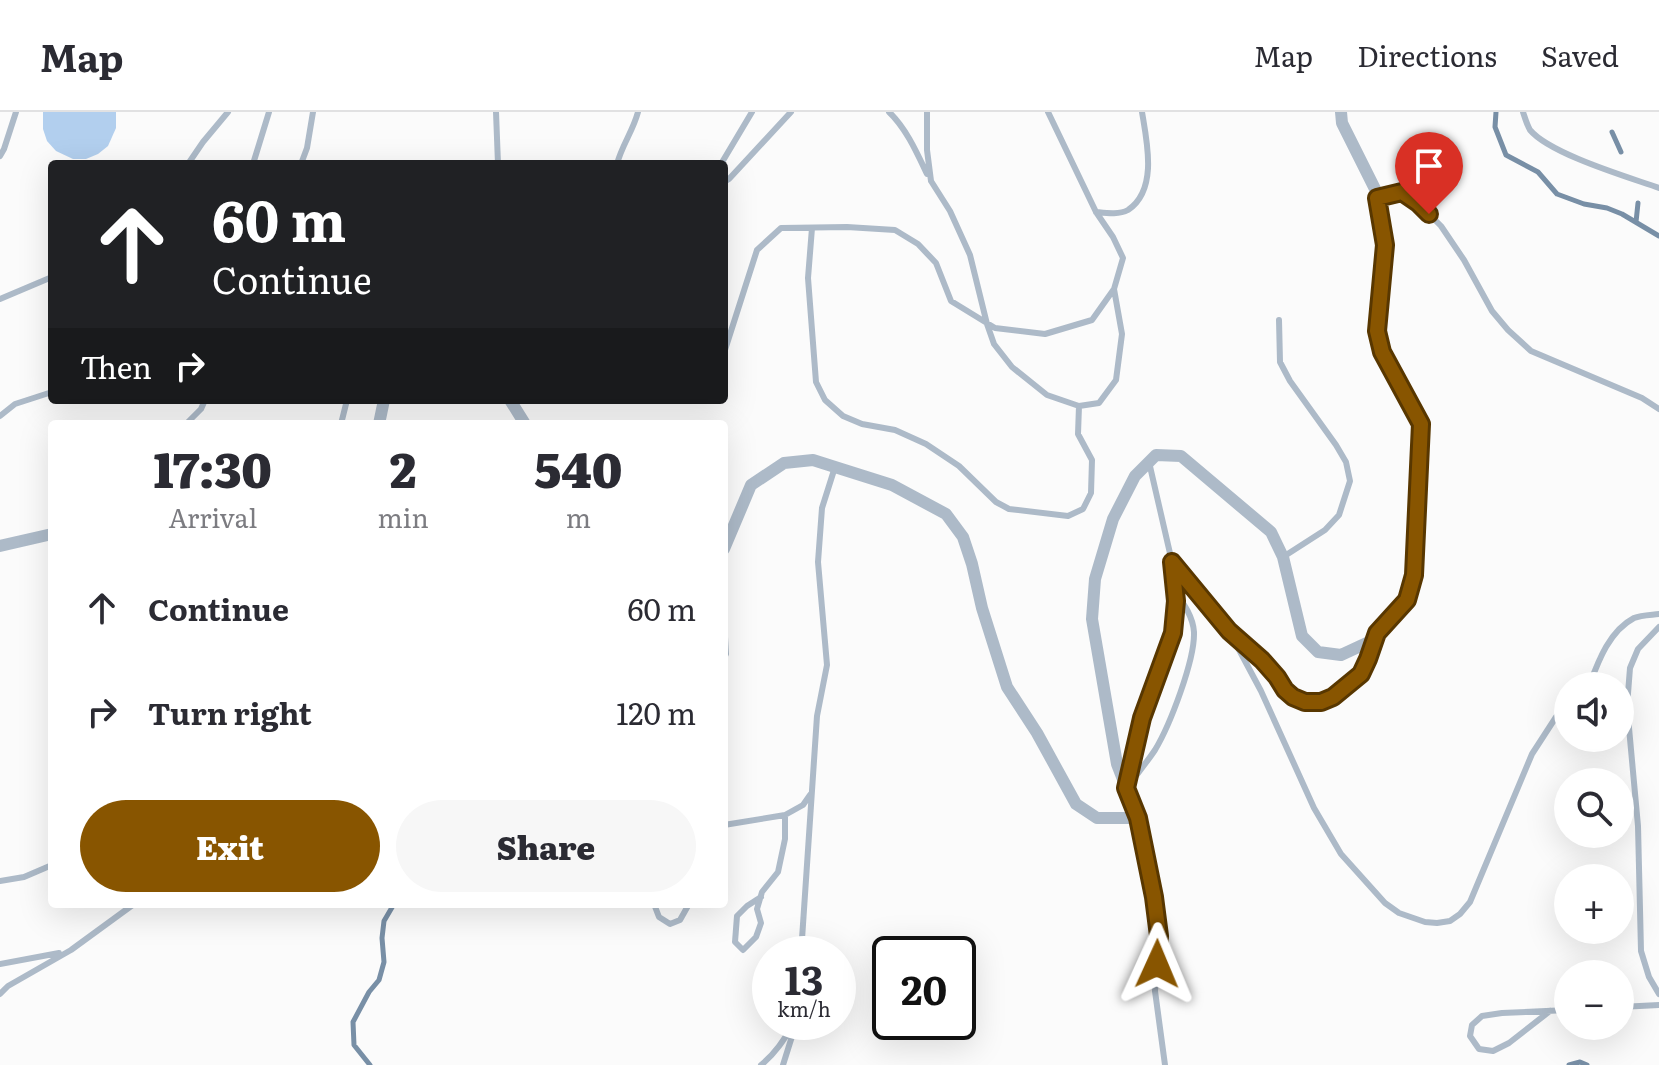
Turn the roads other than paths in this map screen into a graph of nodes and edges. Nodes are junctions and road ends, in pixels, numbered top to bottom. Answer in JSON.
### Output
{"nodes":[{"id":1,"x":16,"y":112,"type":"edge"},
{"id":2,"x":228,"y":112,"type":"edge"},
{"id":3,"x":269,"y":112,"type":"edge"},
{"id":4,"x":313,"y":112,"type":"edge"},
{"id":5,"x":496,"y":112,"type":"edge"},
{"id":6,"x":638,"y":112,"type":"edge"},
{"id":7,"x":752,"y":112,"type":"edge"},
{"id":8,"x":791,"y":112,"type":"edge"},
{"id":9,"x":889,"y":112,"type":"edge"},
{"id":10,"x":927,"y":112,"type":"edge"},
{"id":11,"x":1048,"y":112,"type":"edge"},
{"id":12,"x":1142,"y":112,"type":"edge"},
{"id":13,"x":1341,"y":112,"type":"edge"},
{"id":14,"x":1523,"y":112,"type":"edge"},
{"id":15,"x":0,"y":156,"type":"edge"},
{"id":16,"x":191,"y":160,"type":"edge"},
{"id":17,"x":254,"y":160,"type":"edge"},
{"id":18,"x":302,"y":160,"type":"edge"},
{"id":19,"x":498,"y":160,"type":"edge"},
{"id":20,"x":618,"y":160,"type":"edge"},
{"id":21,"x":723,"y":160,"type":"edge"},
{"id":22,"x":728,"y":180,"type":"edge"},
{"id":23,"x":931,"y":181,"type":"junction"},
{"id":24,"x":1659,"y":188,"type":"edge"},
{"id":25,"x":1377,"y":198,"type":"junction"},
{"id":26,"x":1096,"y":212,"type":"junction"},
{"id":27,"x":812,"y":228,"type":"junction"},
{"id":28,"x":48,"y":279,"type":"edge"},
{"id":29,"x":1114,"y":289,"type":"junction"},
{"id":30,"x":0,"y":299,"type":"edge"},
{"id":31,"x":1279,"y":320,"type":"dead end"},
{"id":32,"x":987,"y":324,"type":"junction"},
{"id":33,"x":728,"y":341,"type":"edge"},
{"id":34,"x":48,"y":393,"type":"edge"},
{"id":35,"x":203,"y":404,"type":"edge"},
{"id":36,"x":1079,"y":406,"type":"junction"},
{"id":37,"x":1659,"y":409,"type":"edge"},
{"id":38,"x":0,"y":416,"type":"edge"},
{"id":39,"x":190,"y":420,"type":"edge"},
{"id":40,"x":1149,"y":462,"type":"junction"},
{"id":41,"x":835,"y":467,"type":"junction"},
{"id":42,"x":48,"y":535,"type":"edge"},
{"id":43,"x":728,"y":540,"type":"edge"},
{"id":44,"x":0,"y":546,"type":"edge"},
{"id":45,"x":1283,"y":557,"type":"junction"},
{"id":46,"x":1172,"y":562,"type":"junction"},
{"id":47,"x":1175,"y":592,"type":"junction"},
{"id":48,"x":1659,"y":614,"type":"edge"},
{"id":49,"x":1659,"y":627,"type":"edge"},
{"id":50,"x":1229,"y":631,"type":"junction"},
{"id":51,"x":1377,"y":633,"type":"junction"},
{"id":52,"x":1594,"y":672,"type":"edge"},
{"id":53,"x":1554,"y":720,"type":"edge"},
{"id":54,"x":1126,"y":788,"type":"junction"},
{"id":55,"x":812,"y":792,"type":"junction"},
{"id":56,"x":785,"y":815,"type":"junction"},
{"id":57,"x":1138,"y":818,"type":"junction"},
{"id":58,"x":728,"y":824,"type":"edge"},
{"id":59,"x":48,"y":867,"type":"edge"},
{"id":60,"x":0,"y":881,"type":"edge"},
{"id":61,"x":761,"y":897,"type":"junction"},
{"id":62,"x":129,"y":908,"type":"edge"},
{"id":63,"x":656,"y":908,"type":"edge"},
{"id":64,"x":687,"y":908,"type":"edge"},
{"id":65,"x":802,"y":936,"type":"edge"},
{"id":66,"x":71,"y":950,"type":"junction"},
{"id":67,"x":0,"y":964,"type":"edge"},
{"id":68,"x":0,"y":994,"type":"edge"},
{"id":69,"x":1659,"y":994,"type":"edge"},
{"id":70,"x":1659,"y":1005,"type":"edge"},
{"id":71,"x":1634,"y":1006,"type":"edge"},
{"id":72,"x":1550,"y":1011,"type":"junction"},
{"id":73,"x":1554,"y":1011,"type":"edge"},
{"id":74,"x":784,"y":1040,"type":"edge"},
{"id":75,"x":790,"y":1040,"type":"edge"},
{"id":76,"x":761,"y":1065,"type":"edge"},
{"id":77,"x":783,"y":1065,"type":"edge"},
{"id":78,"x":1165,"y":1065,"type":"edge"}],
"edges":[{"from":1,"to":15,"type":"lane"},
{"from":2,"to":16,"type":"lane"},
{"from":3,"to":17,"type":"lane"},
{"from":4,"to":18,"type":"lane"},
{"from":5,"to":19,"type":"lane"},
{"from":6,"to":20,"type":"lane"},
{"from":7,"to":21,"type":"lane"},
{"from":8,"to":22,"type":"lane"},
{"from":9,"to":23,"type":"lane"},
{"from":10,"to":23,"type":"lane"},
{"from":11,"to":26,"type":"lane"},
{"from":12,"to":26,"type":"lane"},
{"from":13,"to":25,"type":"street"},
{"from":14,"to":24,"type":"lane"},
{"from":23,"to":32,"type":"lane"},
{"from":25,"to":37,"type":"lane"},
{"from":25,"to":51,"type":"street"},
{"from":26,"to":29,"type":"lane"},
{"from":27,"to":32,"type":"lane"},
{"from":27,"to":33,"type":"lane"},
{"from":27,"to":36,"type":"lane"},
{"from":28,"to":30,"type":"lane"},
{"from":29,"to":32,"type":"lane"},
{"from":29,"to":36,"type":"lane"},
{"from":31,"to":45,"type":"lane"},
{"from":32,"to":36,"type":"lane"},
{"from":34,"to":38,"type":"lane"},
{"from":35,"to":39,"type":"lane"},
{"from":40,"to":45,"type":"street"},
{"from":40,"to":46,"type":"lane"},
{"from":40,"to":54,"type":"street"},
{"from":41,"to":43,"type":"street"},
{"from":41,"to":55,"type":"lane"},
{"from":41,"to":57,"type":"street"},
{"from":42,"to":44,"type":"street"},
{"from":45,"to":51,"type":"street"},
{"from":46,"to":47,"type":"lane"},
{"from":46,"to":50,"type":"lane"},
{"from":47,"to":54,"type":"lane"},
{"from":47,"to":54,"type":"lane"},
{"from":48,"to":52,"type":"lane"},
{"from":49,"to":69,"type":"lane"},
{"from":50,"to":51,"type":"lane"},
{"from":50,"to":53,"type":"lane"},
{"from":54,"to":57,"type":"street"},
{"from":55,"to":56,"type":"lane"},
{"from":55,"to":65,"type":"lane"},
{"from":56,"to":58,"type":"lane"},
{"from":56,"to":61,"type":"lane"},
{"from":57,"to":78,"type":"lane"},
{"from":59,"to":60,"type":"lane"},
{"from":61,"to":61,"type":"lane"},
{"from":62,"to":66,"type":"lane"},
{"from":63,"to":64,"type":"lane"},
{"from":66,"to":67,"type":"lane"},
{"from":66,"to":68,"type":"lane"},
{"from":70,"to":71,"type":"lane"},
{"from":72,"to":72,"type":"lane"},
{"from":72,"to":73,"type":"lane"},
{"from":74,"to":76,"type":"lane"},
{"from":75,"to":77,"type":"lane"}]}
